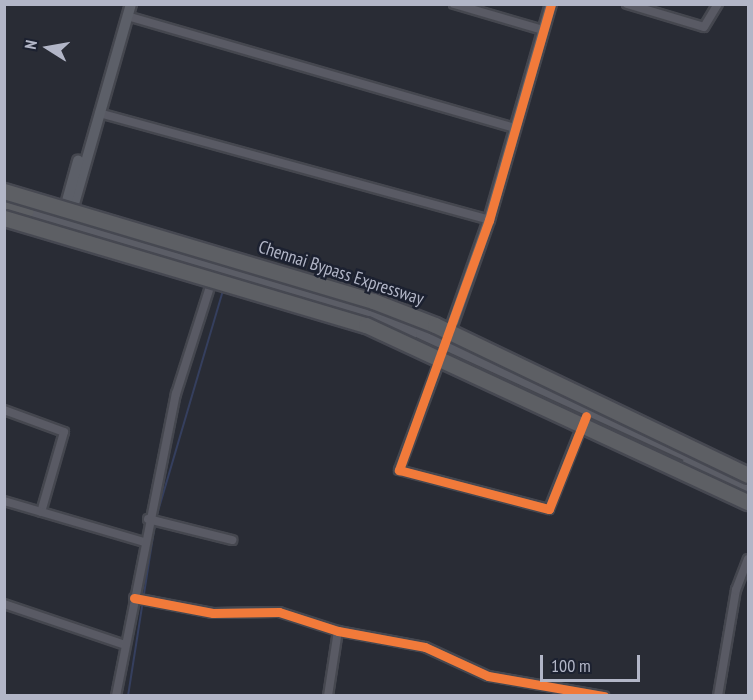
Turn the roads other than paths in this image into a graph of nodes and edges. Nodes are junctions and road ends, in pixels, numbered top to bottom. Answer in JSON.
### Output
{"nodes":[{"id":1,"x":123,"y":4,"type":"edge"},
{"id":2,"x":131,"y":4,"type":"edge"},
{"id":3,"x":454,"y":4,"type":"edge"},
{"id":4,"x":551,"y":4,"type":"edge"},
{"id":5,"x":627,"y":4,"type":"edge"},
{"id":6,"x":718,"y":4,"type":"edge"},
{"id":7,"x":127,"y":16,"type":"junction"},
{"id":8,"x":543,"y":30,"type":"junction"},
{"id":9,"x":99,"y":113,"type":"junction"},
{"id":10,"x":515,"y":128,"type":"junction"},
{"id":11,"x":4,"y":190,"type":"edge"},
{"id":12,"x":4,"y":203,"type":"edge"},
{"id":13,"x":4,"y":213,"type":"edge"},
{"id":14,"x":24,"y":214,"type":"junction"},
{"id":15,"x":4,"y":220,"type":"edge"},
{"id":16,"x":489,"y":220,"type":"junction"},
{"id":17,"x":64,"y":225,"type":"junction"},
{"id":18,"x":213,"y":277,"type":"junction"},
{"id":19,"x":445,"y":345,"type":"junction"},
{"id":20,"x":4,"y":410,"type":"edge"},
{"id":21,"x":586,"y":416,"type":"junction"},
{"id":22,"x":748,"y":475,"type":"edge"},
{"id":23,"x":748,"y":483,"type":"edge"},
{"id":24,"x":748,"y":494,"type":"edge"},
{"id":25,"x":4,"y":501,"type":"edge"},
{"id":26,"x":748,"y":502,"type":"edge"},
{"id":27,"x":41,"y":512,"type":"junction"},
{"id":28,"x":148,"y":519,"type":"junction"},
{"id":29,"x":232,"y":540,"type":"dead end"},
{"id":30,"x":144,"y":542,"type":"junction"},
{"id":31,"x":748,"y":559,"type":"edge"},
{"id":32,"x":140,"y":599,"type":"junction"},
{"id":33,"x":4,"y":604,"type":"edge"},
{"id":34,"x":338,"y":631,"type":"junction"},
{"id":35,"x":125,"y":645,"type":"junction"},
{"id":36,"x":116,"y":696,"type":"edge"},
{"id":37,"x":328,"y":696,"type":"edge"},
{"id":38,"x":604,"y":696,"type":"edge"},
{"id":39,"x":718,"y":696,"type":"edge"}],
"edges":[{"from":1,"to":17,"type":"main road"},
{"from":2,"to":7,"type":"main road"},
{"from":3,"to":8,"type":"street"},
{"from":4,"to":8,"type":"main road"},
{"from":5,"to":6,"type":"street"},
{"from":7,"to":9,"type":"main road"},
{"from":7,"to":10,"type":"street"},
{"from":8,"to":10,"type":"main road"},
{"from":9,"to":16,"type":"street"},
{"from":9,"to":17,"type":"main road"},
{"from":10,"to":16,"type":"main road"},
{"from":11,"to":14,"type":"main road"},
{"from":11,"to":22,"type":"highway","name":"Chennai Bypass Expressway","bridge":true},
{"from":12,"to":14,"type":"highway"},
{"from":13,"to":14,"type":"highway"},
{"from":14,"to":15,"type":"main road"},
{"from":14,"to":17,"type":"main road"},
{"from":15,"to":26,"type":"highway","bridge":true},
{"from":16,"to":19,"type":"main road"},
{"from":17,"to":18,"type":"main road"},
{"from":18,"to":19,"type":"main road"},
{"from":18,"to":28,"type":"street"},
{"from":19,"to":21,"type":"main road"},
{"from":19,"to":21,"type":"street"},
{"from":19,"to":23,"type":"main road"},
{"from":20,"to":27,"type":"street"},
{"from":21,"to":24,"type":"main road"},
{"from":25,"to":27,"type":"street"},
{"from":27,"to":30,"type":"street"},
{"from":28,"to":29,"type":"street"},
{"from":28,"to":30,"type":"street"},
{"from":30,"to":32,"type":"street"},
{"from":31,"to":39,"type":"street"},
{"from":32,"to":34,"type":"street"},
{"from":32,"to":35,"type":"street"},
{"from":33,"to":35,"type":"street"},
{"from":34,"to":37,"type":"street"},
{"from":34,"to":38,"type":"street"},
{"from":35,"to":36,"type":"street"}]}
